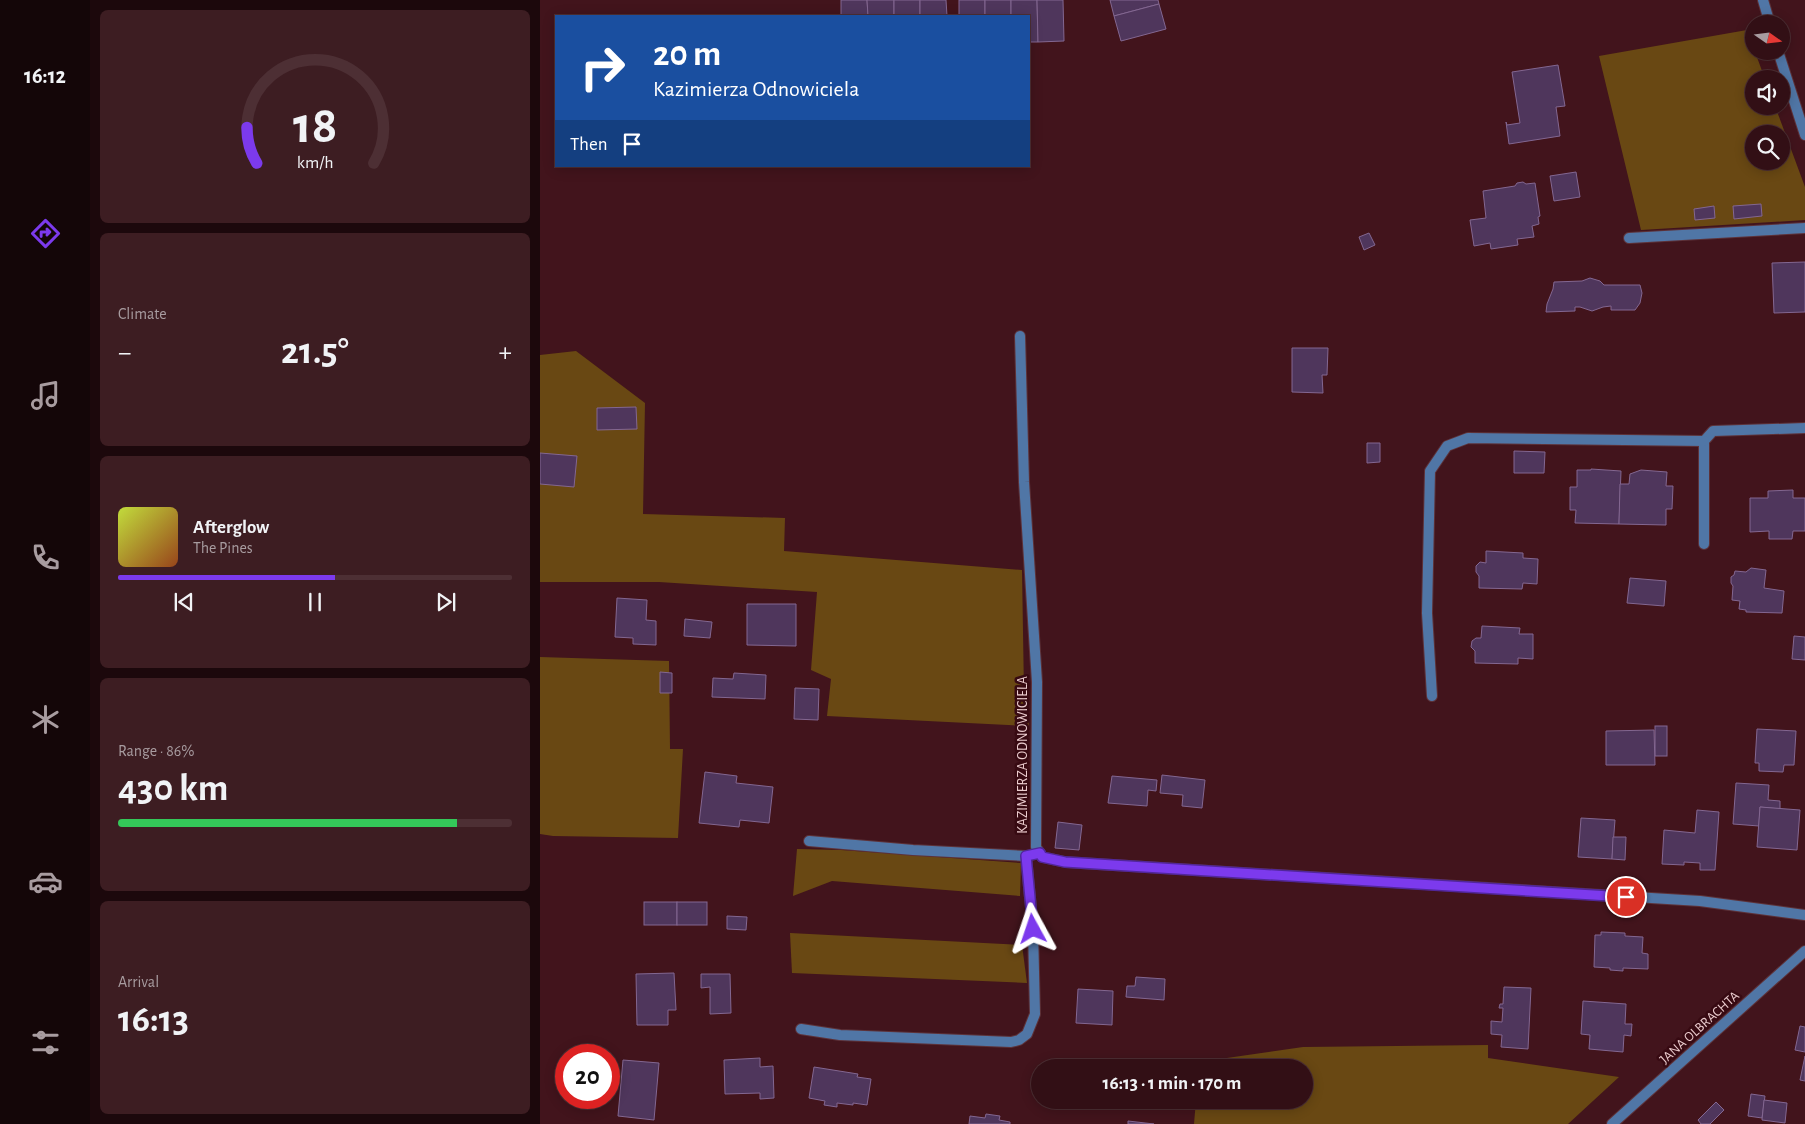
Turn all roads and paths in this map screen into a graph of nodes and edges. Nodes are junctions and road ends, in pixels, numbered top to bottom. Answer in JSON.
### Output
{"nodes":[{"id":1,"x":1763,"y":0,"type":"edge"},
{"id":2,"x":1767,"y":15,"type":"edge"},
{"id":3,"x":1781,"y":60,"type":"edge"},
{"id":4,"x":1805,"y":135,"type":"edge"},
{"id":5,"x":1805,"y":228,"type":"edge"},
{"id":6,"x":1629,"y":238,"type":"dead end"},
{"id":7,"x":1020,"y":336,"type":"dead end"},
{"id":8,"x":1805,"y":428,"type":"edge"},
{"id":9,"x":1704,"y":441,"type":"junction"},
{"id":10,"x":1704,"y":544,"type":"dead end"},
{"id":11,"x":1432,"y":696,"type":"dead end"},
{"id":12,"x":809,"y":841,"type":"dead end"},
{"id":13,"x":1040,"y":853,"type":"junction"},
{"id":14,"x":1026,"y":856,"type":"junction"},
{"id":15,"x":1805,"y":915,"type":"edge"},
{"id":16,"x":1805,"y":951,"type":"edge"},
{"id":17,"x":801,"y":1029,"type":"dead end"},
{"id":18,"x":1612,"y":1124,"type":"edge"}],
"edges":[{"from":1,"to":2,"type":"street"},
{"from":3,"to":4,"type":"street"},
{"from":5,"to":6,"type":"street"},
{"from":7,"to":13,"type":"street","name":"KAZIMIERZA ODNOWICIELA"},
{"from":8,"to":9,"type":"street"},
{"from":9,"to":10,"type":"street"},
{"from":9,"to":11,"type":"street"},
{"from":12,"to":14,"type":"street"},
{"from":13,"to":14,"type":"street"},
{"from":13,"to":15,"type":"street"},
{"from":14,"to":17,"type":"street"},
{"from":16,"to":18,"type":"street","name":"JANA OLBRACHTA"}]}
